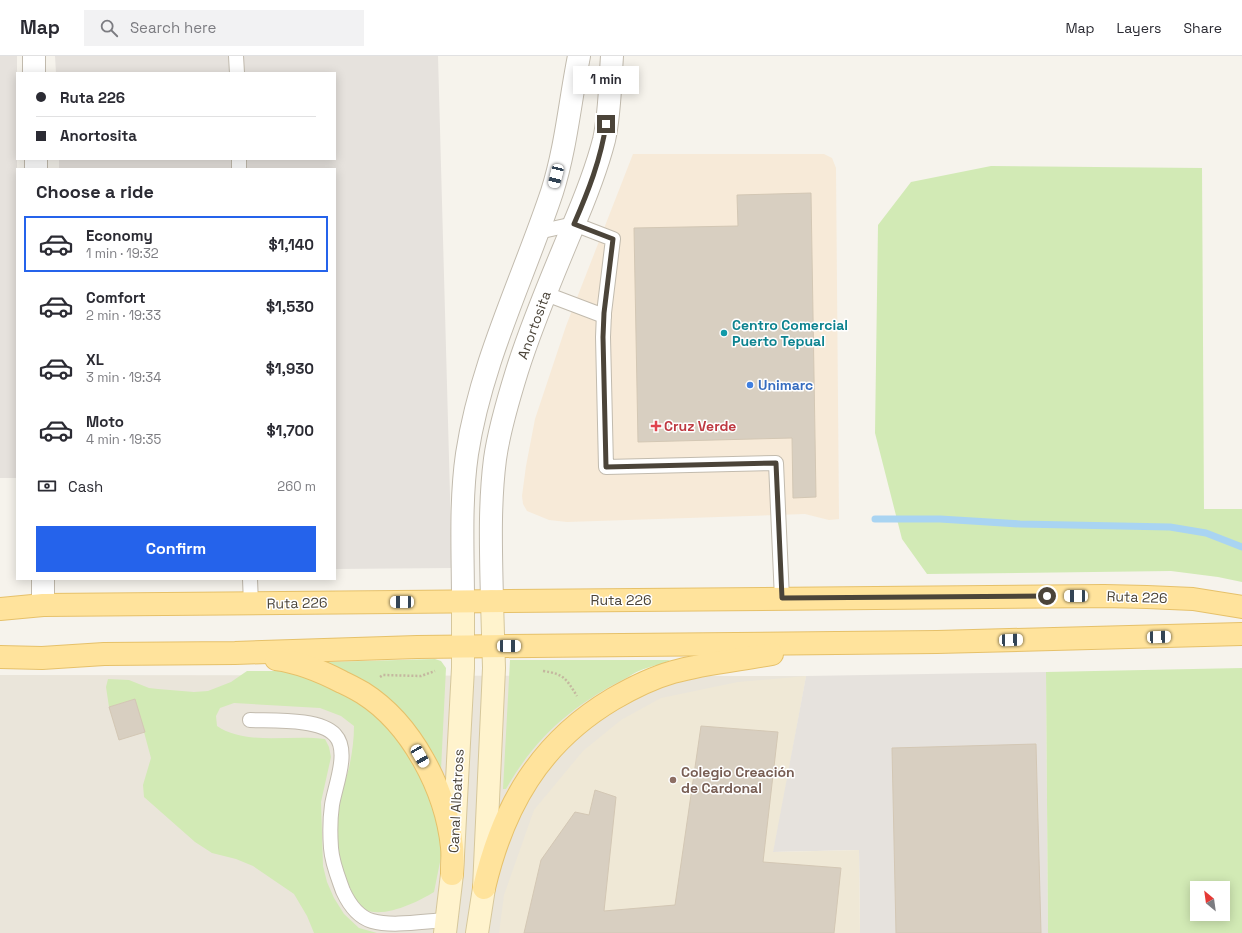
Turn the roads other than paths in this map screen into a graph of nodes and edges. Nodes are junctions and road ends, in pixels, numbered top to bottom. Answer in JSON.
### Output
{"nodes":[{"id":1,"x":34,"y":56,"type":"edge"},
{"id":2,"x":236,"y":56,"type":"edge"},
{"id":3,"x":579,"y":56,"type":"edge"},
{"id":4,"x":612,"y":56,"type":"edge"},
{"id":5,"x":34,"y":72,"type":"edge"},
{"id":6,"x":237,"y":72,"type":"edge"},
{"id":7,"x":574,"y":224,"type":"junction"},
{"id":8,"x":538,"y":232,"type":"junction"},
{"id":9,"x":546,"y":294,"type":"junction"},
{"id":10,"x":604,"y":316,"type":"junction"},
{"id":11,"x":43,"y":580,"type":"edge"},
{"id":12,"x":250,"y":580,"type":"edge"},
{"id":13,"x":782,"y":598,"type":"junction"},
{"id":14,"x":492,"y":601,"type":"junction"},
{"id":15,"x":463,"y":602,"type":"junction"},
{"id":16,"x":250,"y":604,"type":"junction"},
{"id":17,"x":43,"y":606,"type":"junction"},
{"id":18,"x":1242,"y":606,"type":"edge"},
{"id":19,"x":0,"y":609,"type":"edge"},
{"id":20,"x":1242,"y":634,"type":"edge"},
{"id":21,"x":830,"y":643,"type":"junction"},
{"id":22,"x":494,"y":646,"type":"junction"},
{"id":23,"x":464,"y":647,"type":"junction"},
{"id":24,"x":235,"y":653,"type":"junction"},
{"id":25,"x":0,"y":657,"type":"edge"},
{"id":26,"x":250,"y":720,"type":"dead end"},
{"id":27,"x":452,"y":874,"type":"junction"},
{"id":28,"x":484,"y":888,"type":"junction"},
{"id":29,"x":446,"y":926,"type":"edge"},
{"id":30,"x":477,"y":933,"type":"edge"}],
"edges":[{"from":1,"to":5,"type":"street"},
{"from":2,"to":6,"type":"lane"},
{"from":3,"to":8,"type":"street","name":"Anortosita"},
{"from":4,"to":7,"type":"street","name":"Anortosita"},
{"from":7,"to":8,"type":"lane"},
{"from":7,"to":9,"type":"street","name":"Anortosita"},
{"from":7,"to":10,"type":"lane"},
{"from":8,"to":15,"type":"street","name":"Anortosita"},
{"from":9,"to":10,"type":"lane"},
{"from":9,"to":14,"type":"street","name":"Anortosita"},
{"from":10,"to":13,"type":"lane"},
{"from":11,"to":17,"type":"street"},
{"from":12,"to":16,"type":"lane"},
{"from":13,"to":14,"type":"main road","name":"Ruta 226"},
{"from":13,"to":18,"type":"main road","name":"Ruta 226"},
{"from":14,"to":15,"type":"main road","name":"Ruta 226"},
{"from":14,"to":22,"type":"street"},
{"from":15,"to":16,"type":"main road","name":"Ruta 226"},
{"from":15,"to":23,"type":"street","name":"Canal Albatross"},
{"from":16,"to":17,"type":"main road","name":"Ruta 226"},
{"from":17,"to":19,"type":"main road","name":"Ruta 226"},
{"from":20,"to":21,"type":"main road"},
{"from":21,"to":22,"type":"main road"},
{"from":21,"to":28,"type":"main road"},
{"from":22,"to":23,"type":"main road"},
{"from":22,"to":28,"type":"street"},
{"from":23,"to":24,"type":"main road"},
{"from":23,"to":27,"type":"street","name":"Canal Albatross"},
{"from":24,"to":25,"type":"main road"},
{"from":24,"to":27,"type":"main road"},
{"from":26,"to":29,"type":"lane"},
{"from":27,"to":29,"type":"street","name":"Canal Albatross"},
{"from":28,"to":30,"type":"street"}]}
